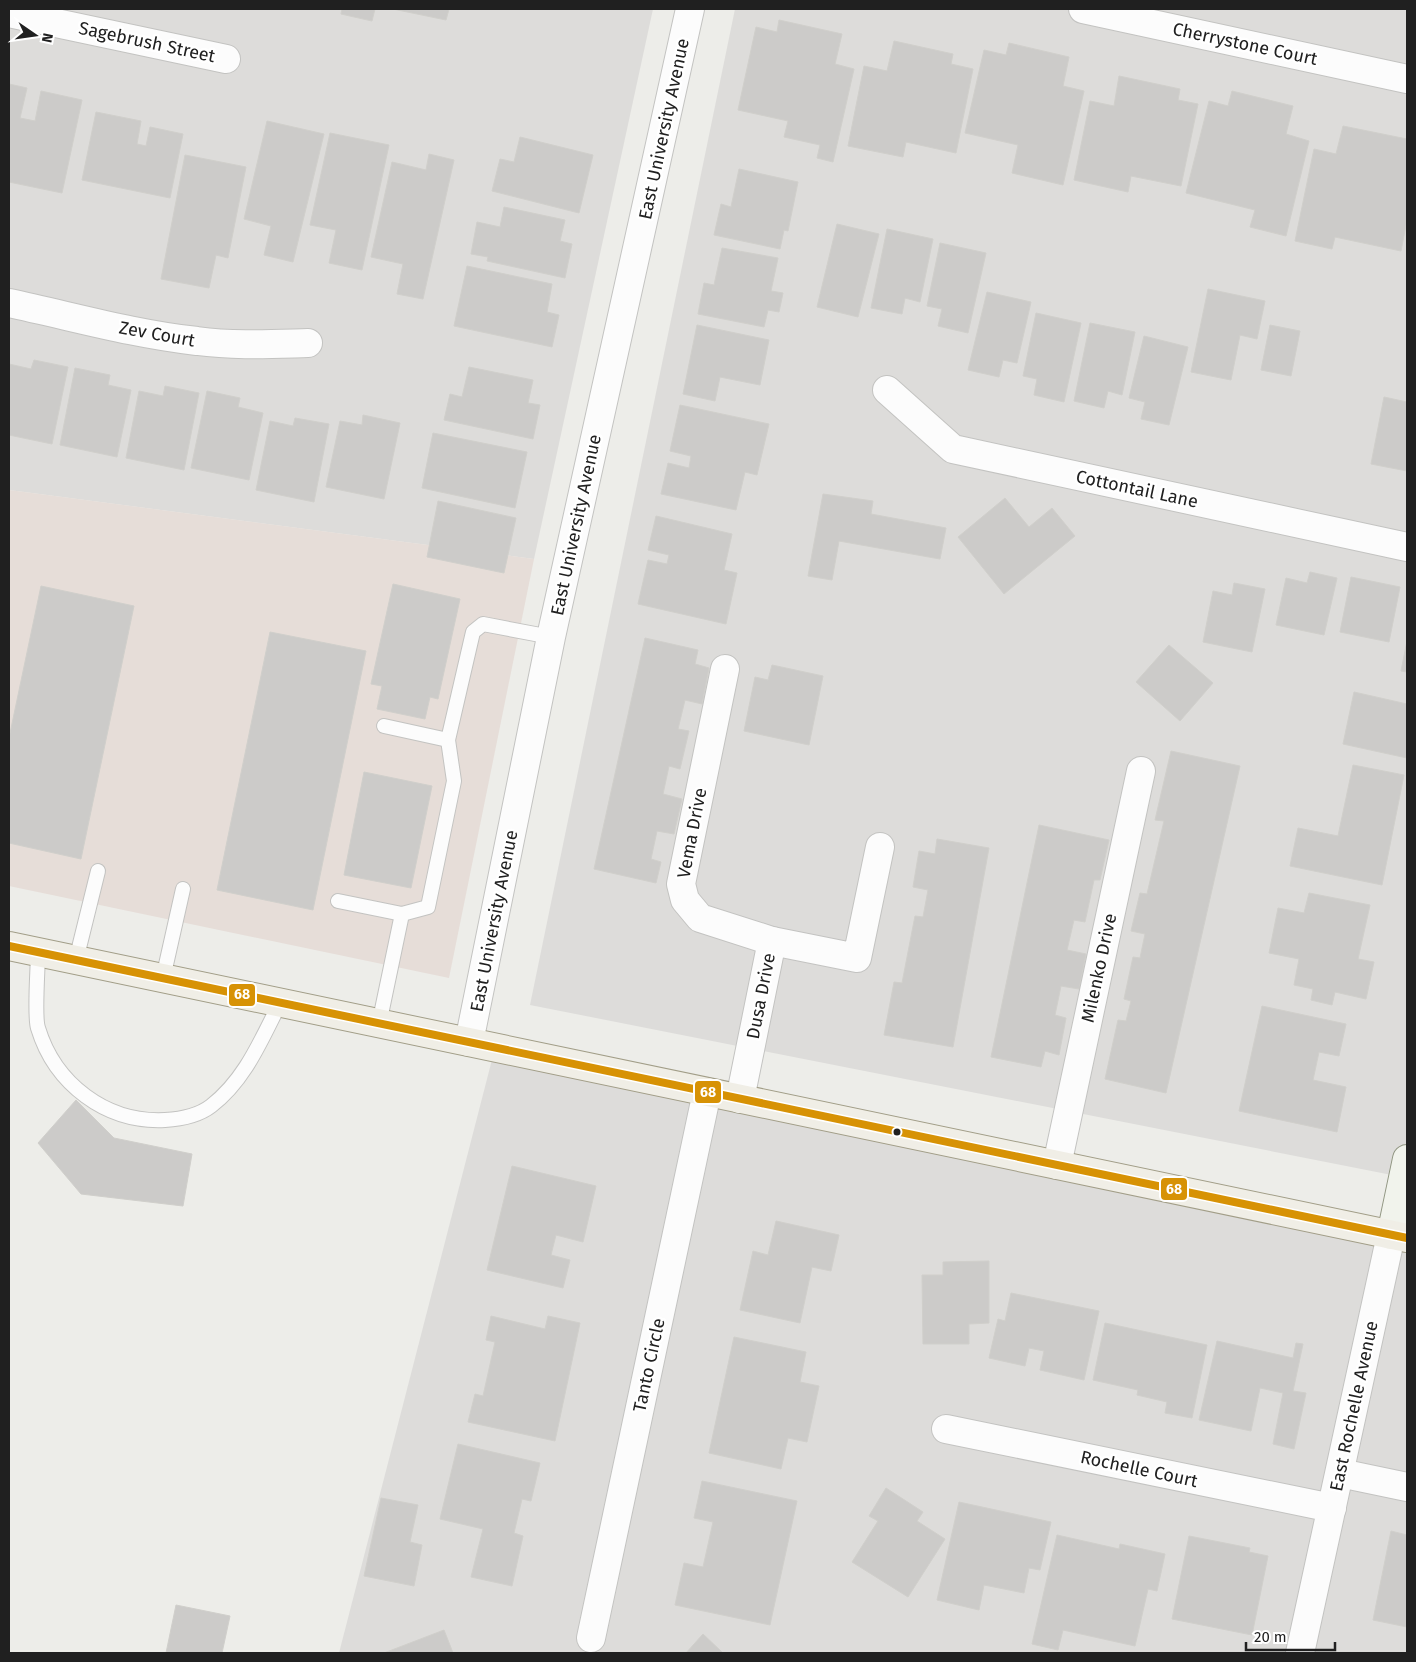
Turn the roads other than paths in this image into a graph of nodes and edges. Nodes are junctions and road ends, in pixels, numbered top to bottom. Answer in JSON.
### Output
{"nodes":[{"id":1,"x":690,"y":9,"type":"edge"},
{"id":2,"x":1083,"y":9,"type":"edge"},
{"id":3,"x":9,"y":13,"type":"edge"},
{"id":4,"x":226,"y":59,"type":"dead end"},
{"id":5,"x":1407,"y":79,"type":"edge"},
{"id":6,"x":9,"y":303,"type":"edge"},
{"id":7,"x":308,"y":343,"type":"dead end"},
{"id":8,"x":887,"y":390,"type":"dead end"},
{"id":9,"x":1407,"y":547,"type":"edge"},
{"id":10,"x":551,"y":636,"type":"junction"},
{"id":11,"x":725,"y":669,"type":"dead end"},
{"id":12,"x":384,"y":726,"type":"dead end"},
{"id":13,"x":448,"y":740,"type":"junction"},
{"id":14,"x":1141,"y":771,"type":"dead end"},
{"id":15,"x":880,"y":847,"type":"dead end"},
{"id":16,"x":98,"y":871,"type":"dead end"},
{"id":17,"x":183,"y":889,"type":"dead end"},
{"id":18,"x":338,"y":901,"type":"dead end"},
{"id":19,"x":402,"y":914,"type":"junction"},
{"id":20,"x":772,"y":941,"type":"junction"},
{"id":21,"x":9,"y":946,"type":"edge"},
{"id":22,"x":38,"y":952,"type":"junction"},
{"id":23,"x":76,"y":960,"type":"junction"},
{"id":24,"x":163,"y":978,"type":"junction"},
{"id":25,"x":280,"y":1003,"type":"junction"},
{"id":26,"x":379,"y":1024,"type":"junction"},
{"id":27,"x":469,"y":1042,"type":"junction"},
{"id":28,"x":707,"y":1092,"type":"junction"},
{"id":29,"x":740,"y":1099,"type":"junction"},
{"id":30,"x":1407,"y":1159,"type":"edge"},
{"id":31,"x":1057,"y":1165,"type":"junction"},
{"id":32,"x":1399,"y":1236,"type":"edge"},
{"id":33,"x":946,"y":1429,"type":"dead end"},
{"id":34,"x":1340,"y":1472,"type":"junction"},
{"id":35,"x":1407,"y":1487,"type":"edge"},
{"id":36,"x":1332,"y":1508,"type":"junction"},
{"id":37,"x":591,"y":1638,"type":"dead end"},
{"id":38,"x":1300,"y":1653,"type":"edge"}],
"edges":[{"from":1,"to":10,"type":"street","name":"East University Avenue"},
{"from":2,"to":5,"type":"street","name":"Cherrystone Court"},
{"from":3,"to":4,"type":"street","name":"Sagebrush Street"},
{"from":6,"to":7,"type":"street","name":"Zev Court"},
{"from":8,"to":9,"type":"street","name":"Cottontail Lane"},
{"from":10,"to":13,"type":"lane"},
{"from":10,"to":27,"type":"street","name":"East University Avenue"},
{"from":11,"to":20,"type":"street","name":"Vema Drive"},
{"from":12,"to":13,"type":"lane"},
{"from":13,"to":19,"type":"lane"},
{"from":14,"to":31,"type":"street","name":"Milenko Drive"},
{"from":15,"to":20,"type":"street","name":"Dusa Drive"},
{"from":16,"to":23,"type":"lane"},
{"from":17,"to":24,"type":"lane"},
{"from":18,"to":19,"type":"lane"},
{"from":19,"to":26,"type":"lane"},
{"from":20,"to":29,"type":"street","name":"Dusa Drive"},
{"from":21,"to":22,"type":"main road"},
{"from":22,"to":23,"type":"main road"},
{"from":22,"to":25,"type":"lane"},
{"from":23,"to":24,"type":"main road"},
{"from":24,"to":25,"type":"main road"},
{"from":25,"to":26,"type":"main road"},
{"from":26,"to":27,"type":"main road"},
{"from":27,"to":28,"type":"main road"},
{"from":28,"to":29,"type":"main road"},
{"from":28,"to":37,"type":"street","name":"Tanto Circle"},
{"from":29,"to":31,"type":"main road"},
{"from":30,"to":32,"type":"street","name":"East Rochelle Avenue"},
{"from":31,"to":32,"type":"main road"},
{"from":32,"to":34,"type":"street","name":"East Rochelle Avenue"},
{"from":33,"to":36,"type":"street","name":"Rochelle Court"},
{"from":34,"to":35,"type":"street"},
{"from":34,"to":36,"type":"street","name":"East Rochelle Avenue"},
{"from":36,"to":38,"type":"street","name":"East Rochelle Avenue"}]}
